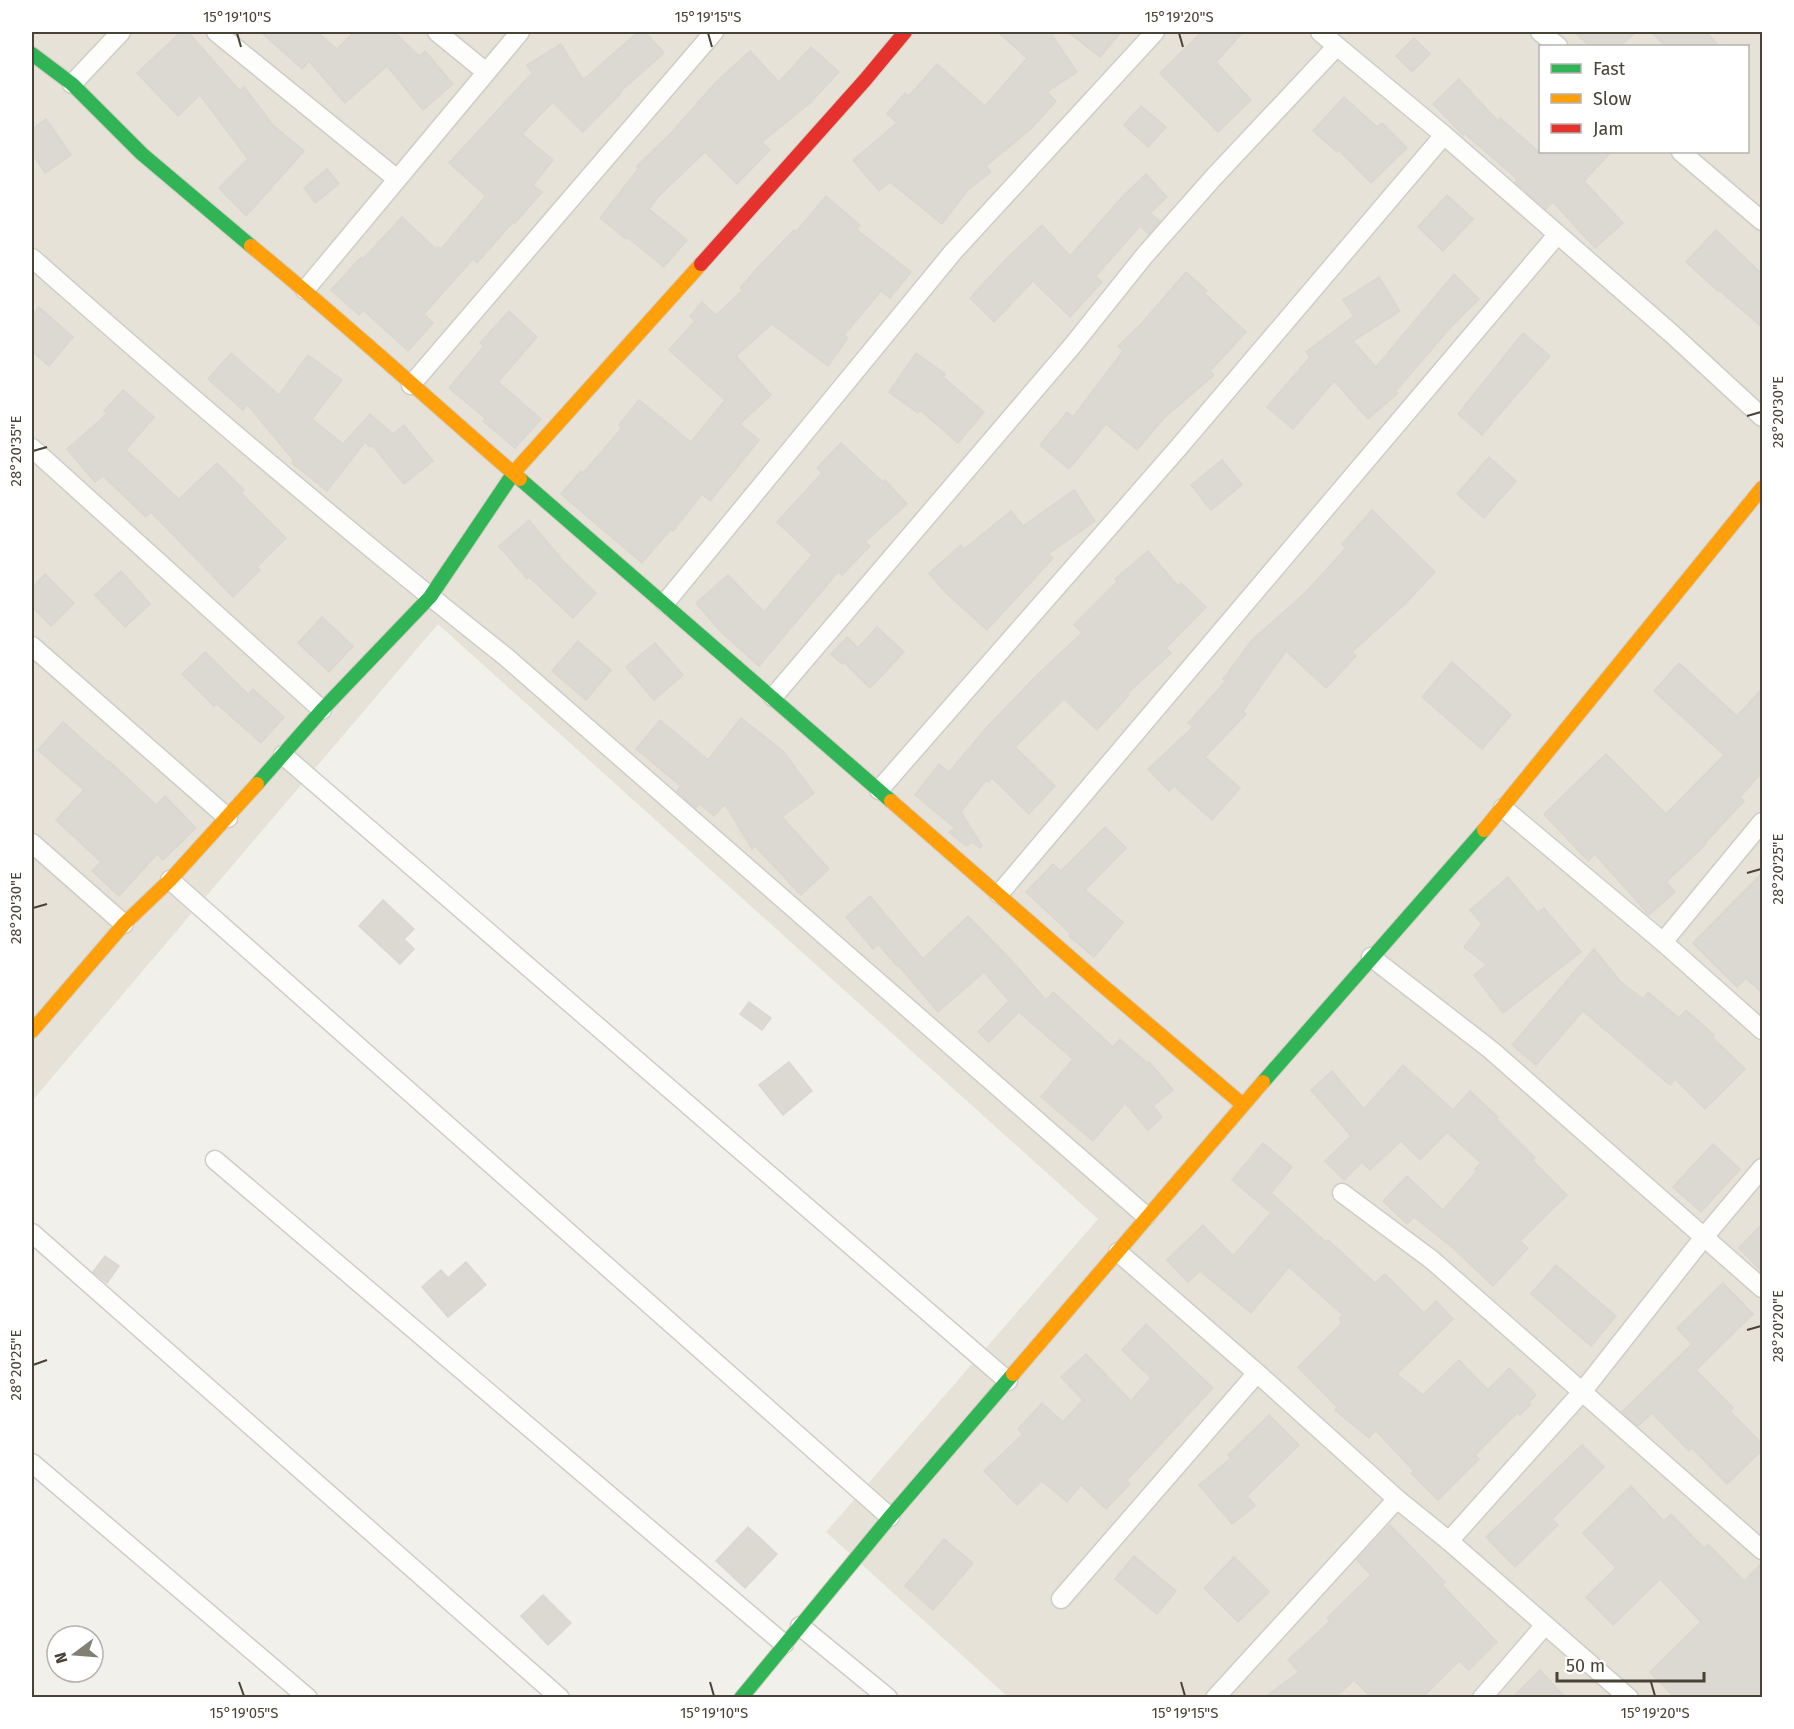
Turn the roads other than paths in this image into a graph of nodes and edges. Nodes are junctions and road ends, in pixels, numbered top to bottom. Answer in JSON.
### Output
{"nodes":[{"id":1,"x":121,"y":32,"type":"edge"},
{"id":2,"x":216,"y":32,"type":"edge"},
{"id":3,"x":437,"y":32,"type":"edge"},
{"id":4,"x":520,"y":32,"type":"edge"},
{"id":5,"x":714,"y":32,"type":"edge"},
{"id":6,"x":905,"y":32,"type":"edge"},
{"id":7,"x":1155,"y":32,"type":"edge"},
{"id":8,"x":1320,"y":32,"type":"edge"},
{"id":9,"x":1540,"y":32,"type":"edge"},
{"id":10,"x":1557,"y":45,"type":"edge"},
{"id":11,"x":1337,"y":46,"type":"junction"},
{"id":12,"x":32,"y":54,"type":"edge"},
{"id":13,"x":486,"y":72,"type":"junction"},
{"id":14,"x":72,"y":84,"type":"junction"},
{"id":15,"x":1444,"y":135,"type":"junction"},
{"id":16,"x":1682,"y":153,"type":"edge"},
{"id":17,"x":397,"y":179,"type":"junction"},
{"id":18,"x":1762,"y":221,"type":"edge"},
{"id":19,"x":1557,"y":235,"type":"junction"},
{"id":20,"x":32,"y":258,"type":"edge"},
{"id":21,"x":305,"y":290,"type":"junction"},
{"id":22,"x":411,"y":385,"type":"junction"},
{"id":23,"x":1762,"y":417,"type":"edge"},
{"id":24,"x":32,"y":448,"type":"edge"},
{"id":25,"x":513,"y":473,"type":"junction"},
{"id":26,"x":1762,"y":488,"type":"edge"},
{"id":27,"x":430,"y":597,"type":"junction"},
{"id":28,"x":665,"y":603,"type":"junction"},
{"id":29,"x":32,"y":646,"type":"edge"},
{"id":30,"x":773,"y":697,"type":"junction"},
{"id":31,"x":322,"y":710,"type":"junction"},
{"id":32,"x":283,"y":755,"type":"junction"},
{"id":33,"x":879,"y":790,"type":"junction"},
{"id":34,"x":1503,"y":808,"type":"junction"},
{"id":35,"x":228,"y":818,"type":"junction"},
{"id":36,"x":1762,"y":822,"type":"edge"},
{"id":37,"x":32,"y":843,"type":"edge"},
{"id":38,"x":170,"y":880,"type":"junction"},
{"id":39,"x":999,"y":894,"type":"junction"},
{"id":40,"x":124,"y":924,"type":"junction"},
{"id":41,"x":1663,"y":942,"type":"junction"},
{"id":42,"x":1371,"y":957,"type":"junction"},
{"id":43,"x":1762,"y":1030,"type":"edge"},
{"id":44,"x":32,"y":1031,"type":"edge"},
{"id":45,"x":1242,"y":1104,"type":"junction"},
{"id":46,"x":215,"y":1160,"type":"dead end"},
{"id":47,"x":1762,"y":1168,"type":"edge"},
{"id":48,"x":1342,"y":1193,"type":"dead end"},
{"id":49,"x":1146,"y":1216,"type":"junction"},
{"id":50,"x":32,"y":1233,"type":"edge"},
{"id":51,"x":1704,"y":1237,"type":"junction"},
{"id":52,"x":1118,"y":1252,"type":"junction"},
{"id":53,"x":1762,"y":1288,"type":"edge"},
{"id":54,"x":1257,"y":1373,"type":"junction"},
{"id":55,"x":1008,"y":1381,"type":"junction"},
{"id":56,"x":1582,"y":1392,"type":"junction"},
{"id":57,"x":32,"y":1463,"type":"edge"},
{"id":58,"x":1397,"y":1499,"type":"junction"},
{"id":59,"x":890,"y":1517,"type":"junction"},
{"id":60,"x":1449,"y":1541,"type":"junction"},
{"id":61,"x":1762,"y":1550,"type":"edge"},
{"id":62,"x":1061,"y":1599,"type":"dead end"},
{"id":63,"x":1545,"y":1625,"type":"junction"},
{"id":64,"x":800,"y":1626,"type":"junction"},
{"id":65,"x":784,"y":1644,"type":"junction"},
{"id":66,"x":308,"y":1698,"type":"edge"},
{"id":67,"x":560,"y":1698,"type":"edge"},
{"id":68,"x":741,"y":1698,"type":"edge"},
{"id":69,"x":888,"y":1698,"type":"edge"},
{"id":70,"x":1215,"y":1698,"type":"edge"},
{"id":71,"x":1482,"y":1698,"type":"edge"},
{"id":72,"x":1629,"y":1698,"type":"edge"}],
"edges":[{"from":1,"to":14,"type":"street"},
{"from":2,"to":17,"type":"street"},
{"from":3,"to":13,"type":"street"},
{"from":4,"to":13,"type":"street"},
{"from":5,"to":22,"type":"street"},
{"from":6,"to":25,"type":"street"},
{"from":7,"to":28,"type":"street"},
{"from":8,"to":11,"type":"street"},
{"from":9,"to":10,"type":"street"},
{"from":11,"to":15,"type":"street"},
{"from":11,"to":30,"type":"street"},
{"from":12,"to":14,"type":"street"},
{"from":13,"to":17,"type":"street"},
{"from":14,"to":21,"type":"street"},
{"from":15,"to":19,"type":"street"},
{"from":15,"to":33,"type":"street"},
{"from":16,"to":18,"type":"street"},
{"from":17,"to":21,"type":"street"},
{"from":19,"to":23,"type":"street"},
{"from":19,"to":39,"type":"street"},
{"from":20,"to":27,"type":"street"},
{"from":21,"to":22,"type":"street"},
{"from":22,"to":25,"type":"street"},
{"from":24,"to":31,"type":"street"},
{"from":25,"to":27,"type":"street"},
{"from":25,"to":28,"type":"street"},
{"from":26,"to":34,"type":"street"},
{"from":27,"to":31,"type":"street"},
{"from":27,"to":49,"type":"street"},
{"from":28,"to":30,"type":"street"},
{"from":29,"to":35,"type":"street"},
{"from":30,"to":33,"type":"street"},
{"from":31,"to":32,"type":"street"},
{"from":32,"to":35,"type":"street"},
{"from":32,"to":55,"type":"street"},
{"from":33,"to":39,"type":"street"},
{"from":34,"to":41,"type":"street"},
{"from":34,"to":42,"type":"street"},
{"from":35,"to":38,"type":"street"},
{"from":36,"to":41,"type":"street"},
{"from":37,"to":40,"type":"street"},
{"from":38,"to":40,"type":"street"},
{"from":38,"to":59,"type":"street"},
{"from":39,"to":45,"type":"street"},
{"from":40,"to":44,"type":"street"},
{"from":41,"to":43,"type":"street"},
{"from":42,"to":45,"type":"street"},
{"from":42,"to":51,"type":"street"},
{"from":45,"to":49,"type":"street"},
{"from":46,"to":65,"type":"street"},
{"from":47,"to":51,"type":"street"},
{"from":48,"to":56,"type":"street"},
{"from":49,"to":52,"type":"street"},
{"from":50,"to":67,"type":"street"},
{"from":51,"to":53,"type":"street"},
{"from":51,"to":56,"type":"street"},
{"from":52,"to":54,"type":"street"},
{"from":52,"to":55,"type":"street"},
{"from":54,"to":58,"type":"street"},
{"from":54,"to":62,"type":"street"},
{"from":55,"to":59,"type":"street"},
{"from":56,"to":60,"type":"street"},
{"from":56,"to":61,"type":"street"},
{"from":57,"to":66,"type":"street"},
{"from":58,"to":60,"type":"street"},
{"from":58,"to":70,"type":"street"},
{"from":59,"to":64,"type":"street"},
{"from":60,"to":63,"type":"street"},
{"from":63,"to":71,"type":"street"},
{"from":63,"to":72,"type":"street"},
{"from":64,"to":65,"type":"street"},
{"from":64,"to":69,"type":"street"},
{"from":65,"to":68,"type":"street"}]}
